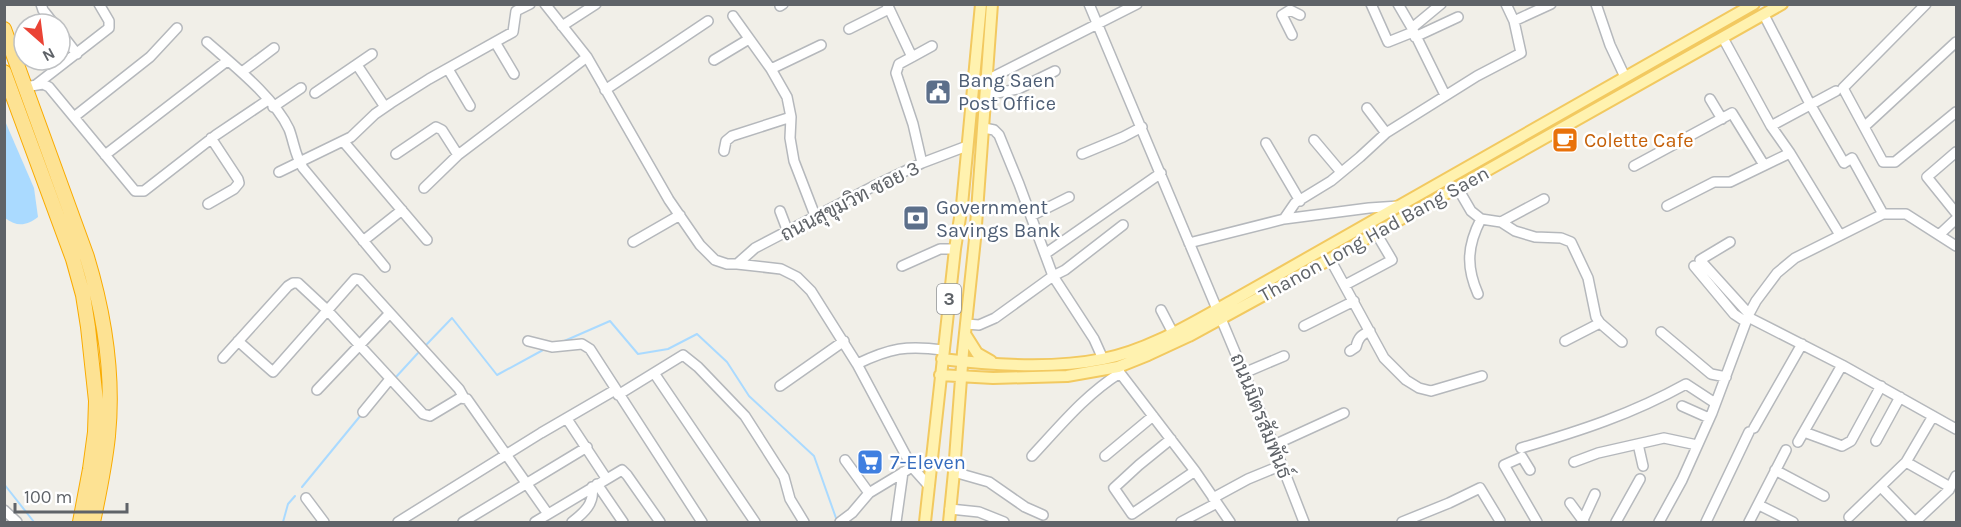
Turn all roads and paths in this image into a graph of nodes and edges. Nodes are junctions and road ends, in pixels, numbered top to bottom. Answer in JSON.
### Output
{"nodes":[{"id":1,"x":99,"y":4,"type":"edge"},
{"id":2,"x":530,"y":4,"type":"edge"},
{"id":3,"x":545,"y":4,"type":"edge"},
{"id":4,"x":596,"y":4,"type":"edge"},
{"id":5,"x":981,"y":4,"type":"edge"},
{"id":6,"x":992,"y":4,"type":"edge"},
{"id":7,"x":1089,"y":4,"type":"edge"},
{"id":8,"x":1137,"y":4,"type":"edge"},
{"id":9,"x":1276,"y":4,"type":"edge"},
{"id":10,"x":1371,"y":4,"type":"edge"},
{"id":11,"x":1398,"y":4,"type":"edge"},
{"id":12,"x":1441,"y":4,"type":"edge"},
{"id":13,"x":1506,"y":4,"type":"edge"},
{"id":14,"x":1551,"y":4,"type":"edge"},
{"id":15,"x":1596,"y":4,"type":"edge"},
{"id":16,"x":1754,"y":4,"type":"edge"},
{"id":17,"x":1782,"y":4,"type":"edge"},
{"id":18,"x":1926,"y":4,"type":"edge"},
{"id":19,"x":888,"y":7,"type":"edge"},
{"id":20,"x":1281,"y":15,"type":"junction"},
{"id":21,"x":1300,"y":15,"type":"dead end"},
{"id":22,"x":1764,"y":15,"type":"junction"},
{"id":23,"x":733,"y":16,"type":"dead end"},
{"id":24,"x":1458,"y":17,"type":"dead end"},
{"id":25,"x":708,"y":21,"type":"dead end"},
{"id":26,"x":1514,"y":21,"type":"junction"},
{"id":27,"x":1098,"y":25,"type":"junction"},
{"id":28,"x":562,"y":26,"type":"junction"},
{"id":29,"x":177,"y":28,"type":"dead end"},
{"id":30,"x":4,"y":29,"type":"edge"},
{"id":31,"x":849,"y":29,"type":"dead end"},
{"id":32,"x":1413,"y":32,"type":"junction"},
{"id":33,"x":1292,"y":35,"type":"dead end"},
{"id":34,"x":1723,"y":38,"type":"junction"},
{"id":35,"x":749,"y":39,"type":"junction"},
{"id":36,"x":207,"y":42,"type":"dead end"},
{"id":37,"x":495,"y":42,"type":"junction"},
{"id":38,"x":1956,"y":42,"type":"edge"},
{"id":39,"x":820,"y":45,"type":"dead end"},
{"id":40,"x":932,"y":46,"type":"dead end"},
{"id":41,"x":72,"y":48,"type":"edge"},
{"id":42,"x":274,"y":48,"type":"dead end"},
{"id":43,"x":77,"y":54,"type":"junction"},
{"id":44,"x":372,"y":54,"type":"dead end"},
{"id":45,"x":586,"y":57,"type":"junction"},
{"id":46,"x":912,"y":57,"type":"junction"},
{"id":47,"x":714,"y":60,"type":"dead end"},
{"id":48,"x":227,"y":61,"type":"junction"},
{"id":49,"x":357,"y":65,"type":"junction"},
{"id":50,"x":448,"y":69,"type":"junction"},
{"id":51,"x":771,"y":69,"type":"junction"},
{"id":52,"x":1055,"y":71,"type":"dead end"},
{"id":53,"x":4,"y":72,"type":"edge"},
{"id":54,"x":242,"y":72,"type":"junction"},
{"id":55,"x":514,"y":74,"type":"dead end"},
{"id":56,"x":1625,"y":77,"type":"junction"},
{"id":57,"x":987,"y":80,"type":"junction"},
{"id":58,"x":30,"y":86,"type":"junction"},
{"id":59,"x":301,"y":88,"type":"dead end"},
{"id":60,"x":604,"y":90,"type":"junction"},
{"id":61,"x":1836,"y":91,"type":"dead end"},
{"id":62,"x":315,"y":93,"type":"dead end"},
{"id":63,"x":987,"y":95,"type":"junction"},
{"id":64,"x":1445,"y":95,"type":"junction"},
{"id":65,"x":1710,"y":99,"type":"dead end"},
{"id":66,"x":270,"y":103,"type":"junction"},
{"id":67,"x":1810,"y":104,"type":"junction"},
{"id":68,"x":470,"y":106,"type":"dead end"},
{"id":69,"x":386,"y":107,"type":"junction"},
{"id":70,"x":1367,"y":108,"type":"dead end"},
{"id":71,"x":1956,"y":112,"type":"edge"},
{"id":72,"x":74,"y":117,"type":"junction"},
{"id":73,"x":791,"y":117,"type":"junction"},
{"id":74,"x":1722,"y":119,"type":"junction"},
{"id":75,"x":1771,"y":126,"type":"junction"},
{"id":76,"x":1142,"y":127,"type":"junction"},
{"id":77,"x":1864,"y":127,"type":"junction"},
{"id":78,"x":984,"y":128,"type":"junction"},
{"id":79,"x":1386,"y":133,"type":"junction"},
{"id":80,"x":211,"y":138,"type":"junction"},
{"id":81,"x":1314,"y":140,"type":"dead end"},
{"id":82,"x":343,"y":141,"type":"junction"},
{"id":83,"x":1266,"y":143,"type":"dead end"},
{"id":84,"x":967,"y":146,"type":"junction"},
{"id":85,"x":724,"y":151,"type":"dead end"},
{"id":86,"x":1956,"y":152,"type":"edge"},
{"id":87,"x":1082,"y":153,"type":"dead end"},
{"id":88,"x":1790,"y":153,"type":"junction"},
{"id":89,"x":396,"y":154,"type":"dead end"},
{"id":90,"x":105,"y":155,"type":"junction"},
{"id":91,"x":458,"y":155,"type":"junction"},
{"id":92,"x":299,"y":162,"type":"junction"},
{"id":93,"x":922,"y":164,"type":"junction"},
{"id":94,"x":1764,"y":165,"type":"junction"},
{"id":95,"x":1634,"y":166,"type":"dead end"},
{"id":96,"x":279,"y":172,"type":"dead end"},
{"id":97,"x":1341,"y":172,"type":"junction"},
{"id":98,"x":1161,"y":173,"type":"junction"},
{"id":99,"x":1457,"y":187,"type":"junction"},
{"id":100,"x":424,"y":188,"type":"dead end"},
{"id":101,"x":1069,"y":197,"type":"dead end"},
{"id":102,"x":1544,"y":199,"type":"dead end"},
{"id":103,"x":1300,"y":201,"type":"junction"},
{"id":104,"x":208,"y":204,"type":"dead end"},
{"id":105,"x":1399,"y":206,"type":"junction"},
{"id":106,"x":1667,"y":206,"type":"dead end"},
{"id":107,"x":402,"y":210,"type":"junction"},
{"id":108,"x":780,"y":211,"type":"dead end"},
{"id":109,"x":1956,"y":213,"type":"edge"},
{"id":110,"x":1883,"y":214,"type":"junction"},
{"id":111,"x":680,"y":215,"type":"junction"},
{"id":112,"x":1031,"y":216,"type":"junction"},
{"id":113,"x":816,"y":218,"type":"junction"},
{"id":114,"x":1284,"y":219,"type":"junction"},
{"id":115,"x":1480,"y":219,"type":"junction"},
{"id":116,"x":1956,"y":219,"type":"edge"},
{"id":117,"x":1500,"y":222,"type":"junction"},
{"id":118,"x":1122,"y":225,"type":"dead end"},
{"id":119,"x":1956,"y":225,"type":"edge"},
{"id":120,"x":788,"y":232,"type":"junction"},
{"id":121,"x":1376,"y":233,"type":"junction"},
{"id":122,"x":1840,"y":235,"type":"junction"},
{"id":123,"x":1941,"y":236,"type":"junction"},
{"id":124,"x":427,"y":240,"type":"dead end"},
{"id":125,"x":363,"y":241,"type":"junction"},
{"id":126,"x":633,"y":242,"type":"dead end"},
{"id":127,"x":1730,"y":242,"type":"dead end"},
{"id":128,"x":1189,"y":243,"type":"junction"},
{"id":129,"x":1956,"y":246,"type":"edge"},
{"id":130,"x":955,"y":249,"type":"junction"},
{"id":131,"x":1045,"y":254,"type":"junction"},
{"id":132,"x":1330,"y":259,"type":"junction"},
{"id":133,"x":737,"y":264,"type":"junction"},
{"id":134,"x":902,"y":266,"type":"dead end"},
{"id":135,"x":1694,"y":266,"type":"dead end"},
{"id":136,"x":385,"y":267,"type":"dead end"},
{"id":137,"x":1053,"y":276,"type":"junction"},
{"id":138,"x":1345,"y":285,"type":"junction"},
{"id":139,"x":1478,"y":294,"type":"dead end"},
{"id":140,"x":1354,"y":301,"type":"junction"},
{"id":141,"x":327,"y":310,"type":"junction"},
{"id":142,"x":1161,"y":310,"type":"dead end"},
{"id":143,"x":390,"y":313,"type":"junction"},
{"id":144,"x":1219,"y":314,"type":"junction"},
{"id":145,"x":1748,"y":317,"type":"junction"},
{"id":146,"x":1600,"y":323,"type":"junction"},
{"id":147,"x":1304,"y":326,"type":"dead end"},
{"id":148,"x":966,"y":329,"type":"junction"},
{"id":149,"x":1370,"y":331,"type":"junction"},
{"id":150,"x":1661,"y":332,"type":"dead end"},
{"id":151,"x":1173,"y":333,"type":"junction"},
{"id":152,"x":238,"y":341,"type":"junction"},
{"id":153,"x":528,"y":341,"type":"dead end"},
{"id":154,"x":844,"y":341,"type":"junction"},
{"id":155,"x":1564,"y":341,"type":"dead end"},
{"id":156,"x":1622,"y":342,"type":"dead end"},
{"id":157,"x":1802,"y":344,"type":"junction"},
{"id":158,"x":359,"y":345,"type":"junction"},
{"id":159,"x":1350,"y":351,"type":"dead end"},
{"id":160,"x":942,"y":354,"type":"junction"},
{"id":161,"x":1284,"y":356,"type":"dead end"},
{"id":162,"x":223,"y":357,"type":"dead end"},
{"id":163,"x":1103,"y":359,"type":"junction"},
{"id":164,"x":962,"y":362,"type":"junction"},
{"id":165,"x":994,"y":363,"type":"junction"},
{"id":166,"x":857,"y":364,"type":"junction"},
{"id":167,"x":1842,"y":365,"type":"junction"},
{"id":168,"x":1119,"y":370,"type":"junction"},
{"id":169,"x":654,"y":373,"type":"junction"},
{"id":170,"x":1244,"y":373,"type":"junction"},
{"id":171,"x":940,"y":375,"type":"junction"},
{"id":172,"x":1482,"y":376,"type":"dead end"},
{"id":173,"x":961,"y":377,"type":"junction"},
{"id":174,"x":1725,"y":377,"type":"junction"},
{"id":175,"x":993,"y":378,"type":"junction"},
{"id":176,"x":390,"y":379,"type":"junction"},
{"id":177,"x":780,"y":386,"type":"dead end"},
{"id":178,"x":1881,"y":386,"type":"junction"},
{"id":179,"x":317,"y":390,"type":"dead end"},
{"id":180,"x":617,"y":392,"type":"junction"},
{"id":181,"x":1900,"y":397,"type":"junction"},
{"id":182,"x":464,"y":398,"type":"junction"},
{"id":183,"x":959,"y":401,"type":"junction"},
{"id":184,"x":1715,"y":403,"type":"junction"},
{"id":185,"x":1682,"y":406,"type":"dead end"},
{"id":186,"x":363,"y":412,"type":"dead end"},
{"id":187,"x":1344,"y":413,"type":"dead end"},
{"id":188,"x":1153,"y":416,"type":"junction"},
{"id":189,"x":1933,"y":416,"type":"junction"},
{"id":190,"x":567,"y":418,"type":"junction"},
{"id":191,"x":1709,"y":418,"type":"junction"},
{"id":192,"x":1956,"y":429,"type":"edge"},
{"id":193,"x":1804,"y":432,"type":"junction"},
{"id":194,"x":1171,"y":439,"type":"junction"},
{"id":195,"x":1876,"y":441,"type":"dead end"},
{"id":196,"x":1798,"y":442,"type":"dead end"},
{"id":197,"x":1638,"y":444,"type":"junction"},
{"id":198,"x":1274,"y":445,"type":"junction"},
{"id":199,"x":1697,"y":445,"type":"junction"},
{"id":200,"x":587,"y":447,"type":"junction"},
{"id":201,"x":1521,"y":448,"type":"dead end"},
{"id":202,"x":1786,"y":450,"type":"dead end"},
{"id":203,"x":507,"y":454,"type":"junction"},
{"id":204,"x":1032,"y":456,"type":"dead end"},
{"id":205,"x":1105,"y":456,"type":"dead end"},
{"id":206,"x":845,"y":460,"type":"dead end"},
{"id":207,"x":1574,"y":462,"type":"dead end"},
{"id":208,"x":1906,"y":462,"type":"junction"},
{"id":209,"x":1282,"y":465,"type":"junction"},
{"id":210,"x":1643,"y":466,"type":"dead end"},
{"id":211,"x":908,"y":469,"type":"junction"},
{"id":212,"x":1530,"y":470,"type":"dead end"},
{"id":213,"x":1775,"y":470,"type":"junction"},
{"id":214,"x":1195,"y":471,"type":"junction"},
{"id":215,"x":954,"y":472,"type":"junction"},
{"id":216,"x":1956,"y":476,"type":"edge"},
{"id":217,"x":606,"y":478,"type":"junction"},
{"id":218,"x":1640,"y":480,"type":"dead end"},
{"id":219,"x":527,"y":483,"type":"junction"},
{"id":220,"x":595,"y":486,"type":"junction"},
{"id":221,"x":929,"y":486,"type":"junction"},
{"id":222,"x":1881,"y":487,"type":"junction"},
{"id":223,"x":1950,"y":487,"type":"junction"},
{"id":224,"x":868,"y":493,"type":"junction"},
{"id":225,"x":1595,"y":494,"type":"dead end"},
{"id":226,"x":1824,"y":496,"type":"dead end"},
{"id":227,"x":306,"y":498,"type":"dead end"},
{"id":228,"x":1215,"y":500,"type":"junction"},
{"id":229,"x":1570,"y":503,"type":"dead end"},
{"id":230,"x":1759,"y":505,"type":"junction"},
{"id":231,"x":950,"y":509,"type":"junction"},
{"id":232,"x":4,"y":510,"type":"edge"},
{"id":233,"x":548,"y":514,"type":"junction"},
{"id":234,"x":1043,"y":515,"type":"dead end"},
{"id":235,"x":1849,"y":517,"type":"dead end"},
{"id":236,"x":656,"y":521,"type":"edge"},
{"id":237,"x":1500,"y":521,"type":"dead end"},
{"id":238,"x":1583,"y":521,"type":"edge"},
{"id":239,"x":16,"y":522,"type":"edge"},
{"id":240,"x":80,"y":522,"type":"edge"},
{"id":241,"x":93,"y":522,"type":"edge"},
{"id":242,"x":324,"y":522,"type":"edge"},
{"id":243,"x":399,"y":522,"type":"edge"},
{"id":244,"x":463,"y":522,"type":"edge"},
{"id":245,"x":535,"y":522,"type":"edge"},
{"id":246,"x":573,"y":522,"type":"edge"},
{"id":247,"x":623,"y":522,"type":"edge"},
{"id":248,"x":702,"y":522,"type":"edge"},
{"id":249,"x":755,"y":522,"type":"edge"},
{"id":250,"x":804,"y":522,"type":"edge"},
{"id":251,"x":840,"y":522,"type":"edge"},
{"id":252,"x":896,"y":522,"type":"edge"},
{"id":253,"x":925,"y":522,"type":"edge"},
{"id":254,"x":949,"y":522,"type":"edge"},
{"id":255,"x":1004,"y":522,"type":"edge"},
{"id":256,"x":1181,"y":522,"type":"edge"},
{"id":257,"x":1230,"y":522,"type":"edge"},
{"id":258,"x":1304,"y":522,"type":"edge"},
{"id":259,"x":1402,"y":522,"type":"edge"},
{"id":260,"x":1537,"y":522,"type":"edge"},
{"id":261,"x":1616,"y":522,"type":"edge"},
{"id":262,"x":1659,"y":522,"type":"edge"},
{"id":263,"x":1706,"y":522,"type":"edge"},
{"id":264,"x":1749,"y":522,"type":"edge"},
{"id":265,"x":1793,"y":522,"type":"edge"}],
"edges":[{"from":1,"to":43,"type":"street"},
{"from":2,"to":37,"type":"street"},
{"from":3,"to":28,"type":"street"},
{"from":4,"to":28,"type":"street"},
{"from":5,"to":84,"type":"main road","number":"3"},
{"from":6,"to":57,"type":"main road","number":"3"},
{"from":7,"to":27,"type":"street","name":"ถนนมิตรสัมพันธ์"},
{"from":8,"to":27,"type":"street"},
{"from":9,"to":20,"type":"street"},
{"from":10,"to":32,"type":"street"},
{"from":11,"to":32,"type":"street"},
{"from":12,"to":32,"type":"street"},
{"from":13,"to":26,"type":"street"},
{"from":14,"to":26,"type":"street"},
{"from":15,"to":56,"type":"street"},
{"from":16,"to":56,"type":"main road","name":"Thanon Long Had Bang Saen"},
{"from":17,"to":22,"type":"main road","name":"Thanon Long Had Bang Saen"},
{"from":18,"to":77,"type":"street"},
{"from":19,"to":31,"type":"street"},
{"from":19,"to":46,"type":"street"},
{"from":20,"to":21,"type":"street"},
{"from":20,"to":33,"type":"street"},
{"from":22,"to":34,"type":"main road","name":"Thanon Long Had Bang Saen"},
{"from":22,"to":67,"type":"street"},
{"from":23,"to":35,"type":"street"},
{"from":24,"to":32,"type":"street"},
{"from":25,"to":60,"type":"street"},
{"from":26,"to":64,"type":"street"},
{"from":27,"to":57,"type":"street"},
{"from":27,"to":76,"type":"street","name":"ถนนมิตรสัมพันธ์"},
{"from":28,"to":45,"type":"street"},
{"from":29,"to":72,"type":"street"},
{"from":30,"to":58,"type":"highway"},
{"from":32,"to":64,"type":"street"},
{"from":34,"to":75,"type":"street"},
{"from":34,"to":99,"type":"main road","name":"Thanon Long Had Bang Saen"},
{"from":35,"to":47,"type":"street"},
{"from":35,"to":51,"type":"street"},
{"from":36,"to":48,"type":"street"},
{"from":37,"to":50,"type":"street"},
{"from":37,"to":55,"type":"street"},
{"from":38,"to":77,"type":"street"},
{"from":39,"to":51,"type":"street"},
{"from":40,"to":46,"type":"street"},
{"from":41,"to":43,"type":"street"},
{"from":42,"to":54,"type":"street"},
{"from":43,"to":58,"type":"street"},
{"from":44,"to":49,"type":"street"},
{"from":45,"to":60,"type":"street"},
{"from":45,"to":91,"type":"street"},
{"from":46,"to":93,"type":"street"},
{"from":48,"to":54,"type":"street"},
{"from":48,"to":90,"type":"street"},
{"from":49,"to":62,"type":"street"},
{"from":49,"to":69,"type":"street"},
{"from":50,"to":68,"type":"street"},
{"from":50,"to":69,"type":"street"},
{"from":51,"to":73,"type":"street"},
{"from":52,"to":63,"type":"street"},
{"from":53,"to":240,"type":"highway"},
{"from":54,"to":66,"type":"street"},
{"from":56,"to":105,"type":"main road","name":"Thanon Long Had Bang Saen"},
{"from":57,"to":63,"type":"main road","number":"3"},
{"from":58,"to":72,"type":"street"},
{"from":58,"to":241,"type":"highway"},
{"from":59,"to":66,"type":"street"},
{"from":60,"to":111,"type":"street"},
{"from":61,"to":67,"type":"street"},
{"from":63,"to":78,"type":"main road","number":"3"},
{"from":64,"to":79,"type":"street"},
{"from":65,"to":74,"type":"street"},
{"from":66,"to":80,"type":"street"},
{"from":66,"to":92,"type":"street"},
{"from":67,"to":75,"type":"street"},
{"from":67,"to":110,"type":"street"},
{"from":69,"to":82,"type":"street"},
{"from":70,"to":79,"type":"street"},
{"from":71,"to":77,"type":"street"},
{"from":72,"to":90,"type":"street"},
{"from":73,"to":85,"type":"street"},
{"from":73,"to":113,"type":"street"},
{"from":74,"to":94,"type":"street"},
{"from":74,"to":95,"type":"street"},
{"from":75,"to":88,"type":"street"},
{"from":76,"to":87,"type":"street"},
{"from":76,"to":98,"type":"street","name":"ถนนมิตรสัมพันธ์"},
{"from":78,"to":112,"type":"street"},
{"from":78,"to":148,"type":"main road","number":"3"},
{"from":79,"to":97,"type":"street"},
{"from":80,"to":90,"type":"street"},
{"from":80,"to":104,"type":"street"},
{"from":81,"to":97,"type":"street"},
{"from":82,"to":92,"type":"street"},
{"from":82,"to":107,"type":"street"},
{"from":83,"to":103,"type":"street"},
{"from":84,"to":93,"type":"street","name":"ถนนสุขุมวิท ซอย 3"},
{"from":84,"to":130,"type":"main road","number":"3"},
{"from":86,"to":109,"type":"street"},
{"from":88,"to":94,"type":"street"},
{"from":88,"to":122,"type":"street"},
{"from":89,"to":91,"type":"street"},
{"from":91,"to":100,"type":"street"},
{"from":92,"to":96,"type":"street"},
{"from":92,"to":125,"type":"street"},
{"from":93,"to":113,"type":"street","name":"ถนนสุขุมวิท ซอย 3"},
{"from":94,"to":106,"type":"street"},
{"from":97,"to":103,"type":"street"},
{"from":98,"to":128,"type":"street","name":"ถนนมิตรสัมพันธ์"},
{"from":98,"to":131,"type":"street"},
{"from":99,"to":115,"type":"street"},
{"from":99,"to":121,"type":"main road","name":"Thanon Long Had Bang Saen"},
{"from":101,"to":112,"type":"street"},
{"from":102,"to":117,"type":"street"},
{"from":103,"to":114,"type":"street"},
{"from":105,"to":114,"type":"street"},
{"from":105,"to":144,"type":"main road","name":"Thanon Long Had Bang Saen"},
{"from":107,"to":124,"type":"street"},
{"from":107,"to":125,"type":"street"},
{"from":108,"to":120,"type":"street"},
{"from":110,"to":122,"type":"street"},
{"from":110,"to":123,"type":"street"},
{"from":111,"to":126,"type":"street"},
{"from":111,"to":133,"type":"street"},
{"from":112,"to":131,"type":"street"},
{"from":113,"to":120,"type":"street","name":"ถนนสุขุมวิท ซอย 3"},
{"from":114,"to":128,"type":"street"},
{"from":115,"to":117,"type":"street"},
{"from":115,"to":139,"type":"street"},
{"from":116,"to":123,"type":"street"},
{"from":117,"to":146,"type":"street"},
{"from":118,"to":137,"type":"street"},
{"from":119,"to":123,"type":"street"},
{"from":120,"to":133,"type":"street","name":"ถนนสุขุมวิท ซอย 3"},
{"from":121,"to":132,"type":"main road","name":"Thanon Long Had Bang Saen"},
{"from":121,"to":138,"type":"street"},
{"from":122,"to":145,"type":"street"},
{"from":123,"to":129,"type":"street"},
{"from":125,"to":136,"type":"street"},
{"from":127,"to":145,"type":"street"},
{"from":128,"to":144,"type":"street","name":"ถนนมิตรสัมพันธ์"},
{"from":130,"to":134,"type":"street"},
{"from":130,"to":160,"type":"main road","number":"3"},
{"from":131,"to":137,"type":"street"},
{"from":132,"to":138,"type":"street"},
{"from":132,"to":144,"type":"main road","name":"Thanon Long Had Bang Saen"},
{"from":133,"to":154,"type":"street"},
{"from":135,"to":145,"type":"street"},
{"from":137,"to":148,"type":"street"},
{"from":137,"to":163,"type":"street"},
{"from":138,"to":140,"type":"street"},
{"from":140,"to":147,"type":"street"},
{"from":140,"to":149,"type":"street"},
{"from":141,"to":143,"type":"street"},
{"from":141,"to":152,"type":"street"},
{"from":141,"to":152,"type":"street"},
{"from":141,"to":158,"type":"street"},
{"from":142,"to":151,"type":"street"},
{"from":143,"to":158,"type":"street"},
{"from":143,"to":182,"type":"street"},
{"from":144,"to":151,"type":"main road","name":"Thanon Long Had Bang Saen"},
{"from":144,"to":168,"type":"main road","name":"Thanon Long Had Bang Saen"},
{"from":144,"to":170,"type":"street","name":"ถนนมิตรสัมพันธ์"},
{"from":145,"to":157,"type":"street"},
{"from":145,"to":174,"type":"street"},
{"from":146,"to":155,"type":"street"},
{"from":146,"to":156,"type":"street"},
{"from":148,"to":164,"type":"main road","number":"3"},
{"from":148,"to":165,"type":"main road"},
{"from":149,"to":159,"type":"street"},
{"from":149,"to":172,"type":"street"},
{"from":150,"to":174,"type":"street"},
{"from":151,"to":163,"type":"main road","name":"Thanon Long Had Bang Saen"},
{"from":152,"to":162,"type":"street"},
{"from":153,"to":180,"type":"street"},
{"from":154,"to":166,"type":"street"},
{"from":154,"to":177,"type":"street"},
{"from":157,"to":167,"type":"street"},
{"from":157,"to":263,"type":"street"},
{"from":158,"to":176,"type":"street"},
{"from":158,"to":179,"type":"street"},
{"from":160,"to":164,"type":"main road","name":"Thanon Long Had Bang Saen"},
{"from":160,"to":166,"type":"street"},
{"from":160,"to":171,"type":"main road","number":"3"},
{"from":161,"to":170,"type":"street"},
{"from":163,"to":165,"type":"main road","name":"Thanon Long Had Bang Saen"},
{"from":164,"to":165,"type":"main road","name":"Thanon Long Had Bang Saen"},
{"from":164,"to":173,"type":"main road","number":"3"},
{"from":166,"to":211,"type":"street"},
{"from":167,"to":178,"type":"street"},
{"from":167,"to":193,"type":"street"},
{"from":168,"to":175,"type":"main road","name":"Thanon Long Had Bang Saen"},
{"from":168,"to":188,"type":"street"},
{"from":168,"to":204,"type":"street"},
{"from":169,"to":180,"type":"street"},
{"from":169,"to":249,"type":"street"},
{"from":169,"to":250,"type":"street"},
{"from":170,"to":198,"type":"street","name":"ถนนมิตรสัมพันธ์"},
{"from":171,"to":173,"type":"main road","name":"Thanon Long Had Bang Saen"},
{"from":171,"to":221,"type":"main road","number":"3"},
{"from":173,"to":175,"type":"main road","name":"Thanon Long Had Bang Saen"},
{"from":173,"to":183,"type":"main road","number":"3"},
{"from":174,"to":184,"type":"street"},
{"from":175,"to":183,"type":"main road"},
{"from":176,"to":182,"type":"street"},
{"from":176,"to":186,"type":"street"},
{"from":178,"to":181,"type":"street"},
{"from":178,"to":193,"type":"street"},
{"from":180,"to":190,"type":"street"},
{"from":180,"to":248,"type":"street"},
{"from":181,"to":189,"type":"street"},
{"from":181,"to":195,"type":"street"},
{"from":182,"to":203,"type":"street"},
{"from":183,"to":215,"type":"main road","number":"3"},
{"from":184,"to":191,"type":"street"},
{"from":184,"to":201,"type":"street"},
{"from":185,"to":191,"type":"street"},
{"from":187,"to":198,"type":"street"},
{"from":188,"to":194,"type":"street"},
{"from":188,"to":205,"type":"street"},
{"from":189,"to":192,"type":"street"},
{"from":189,"to":208,"type":"street"},
{"from":190,"to":200,"type":"street"},
{"from":190,"to":203,"type":"street"},
{"from":191,"to":199,"type":"street"},
{"from":193,"to":196,"type":"street"},
{"from":194,"to":214,"type":"street"},
{"from":194,"to":214,"type":"street"},
{"from":197,"to":199,"type":"street"},
{"from":197,"to":207,"type":"street"},
{"from":197,"to":210,"type":"street"},
{"from":198,"to":209,"type":"street","name":"ถนนมิตรสัมพันธ์"},
{"from":199,"to":262,"type":"street"},
{"from":200,"to":217,"type":"street"},
{"from":200,"to":219,"type":"street"},
{"from":202,"to":213,"type":"street"},
{"from":203,"to":219,"type":"street"},
{"from":203,"to":243,"type":"street"},
{"from":206,"to":224,"type":"street"},
{"from":208,"to":222,"type":"street"},
{"from":208,"to":223,"type":"street"},
{"from":209,"to":228,"type":"street"},
{"from":209,"to":258,"type":"street","name":"ถนนมิตรสัมพันธ์"},
{"from":211,"to":221,"type":"street"},
{"from":211,"to":224,"type":"street"},
{"from":211,"to":252,"type":"street"},
{"from":212,"to":260,"type":"street"},
{"from":213,"to":226,"type":"street"},
{"from":213,"to":230,"type":"street"},
{"from":214,"to":228,"type":"street"},
{"from":215,"to":231,"type":"main road","number":"3"},
{"from":215,"to":234,"type":"street"},
{"from":216,"to":223,"type":"street"},
{"from":217,"to":220,"type":"street"},
{"from":217,"to":236,"type":"street"},
{"from":218,"to":261,"type":"street"},
{"from":219,"to":233,"type":"street"},
{"from":219,"to":244,"type":"street"},
{"from":220,"to":233,"type":"street"},
{"from":220,"to":246,"type":"street"},
{"from":220,"to":247,"type":"street"},
{"from":221,"to":253,"type":"main road","number":"3"},
{"from":222,"to":223,"type":"street"},
{"from":222,"to":235,"type":"street"},
{"from":224,"to":251,"type":"street"},
{"from":225,"to":238,"type":"street"},
{"from":227,"to":242,"type":"street"},
{"from":228,"to":256,"type":"street"},
{"from":228,"to":257,"type":"street"},
{"from":229,"to":238,"type":"street"},
{"from":230,"to":264,"type":"street"},
{"from":230,"to":265,"type":"street"},
{"from":231,"to":254,"type":"main road","number":"3"},
{"from":231,"to":255,"type":"street"},
{"from":232,"to":239,"type":"street"},
{"from":233,"to":245,"type":"street"},
{"from":237,"to":259,"type":"street"}]}
